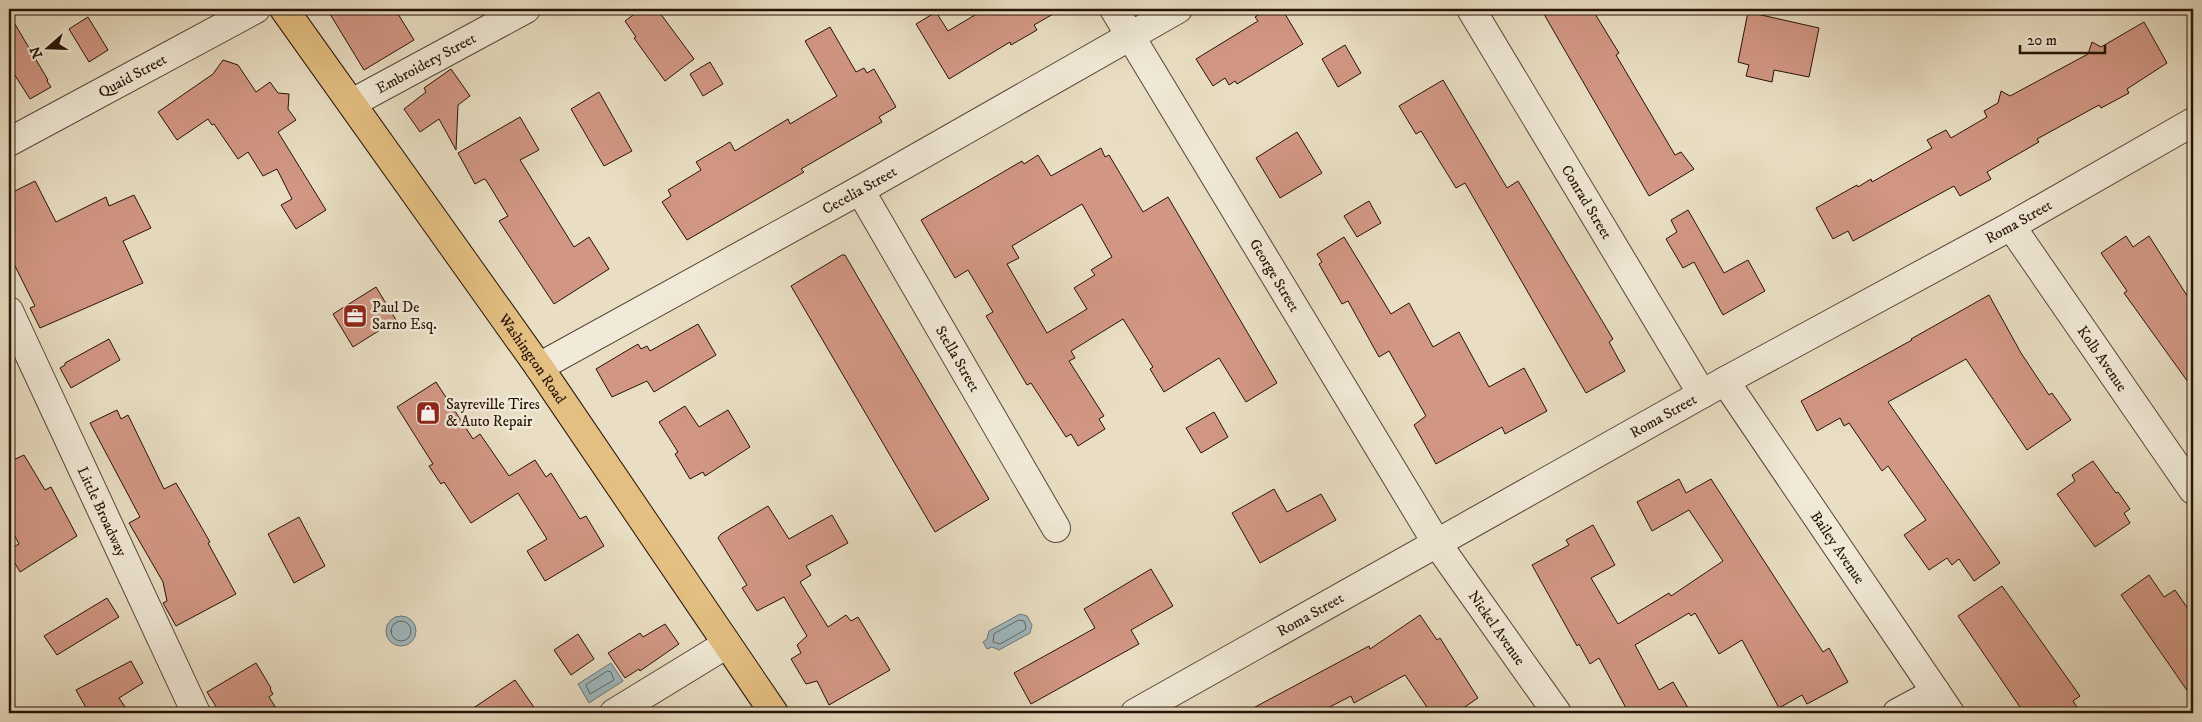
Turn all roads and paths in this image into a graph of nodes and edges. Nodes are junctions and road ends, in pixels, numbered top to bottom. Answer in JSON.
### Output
{"nodes":[{"id":1,"x":256,"y":9,"type":"edge"},
{"id":2,"x":284,"y":9,"type":"edge"},
{"id":3,"x":526,"y":9,"type":"edge"},
{"id":4,"x":1114,"y":9,"type":"edge"},
{"id":5,"x":1178,"y":9,"type":"edge"},
{"id":6,"x":1471,"y":9,"type":"edge"},
{"id":7,"x":1130,"y":36,"type":"junction"},
{"id":8,"x":352,"y":103,"type":"junction"},
{"id":9,"x":2193,"y":122,"type":"edge"},
{"id":10,"x":9,"y":142,"type":"edge"},
{"id":11,"x":860,"y":190,"type":"junction"},
{"id":12,"x":2011,"y":226,"type":"junction"},
{"id":13,"x":9,"y":311,"type":"edge"},
{"id":14,"x":539,"y":367,"type":"junction"},
{"id":15,"x":1725,"y":381,"type":"junction"},
{"id":16,"x":1702,"y":394,"type":"junction"},
{"id":17,"x":2193,"y":490,"type":"edge"},
{"id":18,"x":1056,"y":528,"type":"dead end"},
{"id":19,"x":1436,"y":542,"type":"junction"},
{"id":20,"x":727,"y":644,"type":"junction"},
{"id":21,"x":1943,"y":702,"type":"edge"},
{"id":22,"x":196,"y":713,"type":"edge"},
{"id":23,"x":614,"y":713,"type":"edge"},
{"id":24,"x":774,"y":713,"type":"edge"},
{"id":25,"x":1135,"y":713,"type":"edge"},
{"id":26,"x":1557,"y":713,"type":"edge"},
{"id":27,"x":1897,"y":713,"type":"edge"}],
"edges":[{"from":1,"to":10,"type":"street","name":"Quaid Street"},
{"from":2,"to":8,"type":"main road","name":"Washington Road"},
{"from":3,"to":8,"type":"street","name":"Embroidery Street"},
{"from":4,"to":7,"type":"street","name":"George Street"},
{"from":5,"to":7,"type":"street","name":"Cecelia Street"},
{"from":6,"to":16,"type":"street","name":"Conrad Street"},
{"from":7,"to":11,"type":"street","name":"Cecelia Street"},
{"from":7,"to":19,"type":"street","name":"George Street"},
{"from":8,"to":14,"type":"main road","name":"Washington Road"},
{"from":9,"to":12,"type":"street","name":"Roma Street"},
{"from":11,"to":14,"type":"street","name":"Cecelia Street"},
{"from":11,"to":18,"type":"street","name":"Stella Street"},
{"from":12,"to":15,"type":"street","name":"Roma Street"},
{"from":12,"to":17,"type":"street","name":"Kolb Avenue"},
{"from":13,"to":22,"type":"street","name":"Little Broadway"},
{"from":14,"to":20,"type":"main road","name":"Washington Road"},
{"from":15,"to":16,"type":"street","name":"Roma Street"},
{"from":15,"to":21,"type":"street","name":"Bailey Avenue"},
{"from":16,"to":19,"type":"street","name":"Roma Street"},
{"from":19,"to":25,"type":"street","name":"Roma Street"},
{"from":19,"to":26,"type":"street","name":"Nickel Avenue"},
{"from":20,"to":23,"type":"street"},
{"from":20,"to":24,"type":"main road","name":"Washington Road"},
{"from":21,"to":27,"type":"street"}]}
